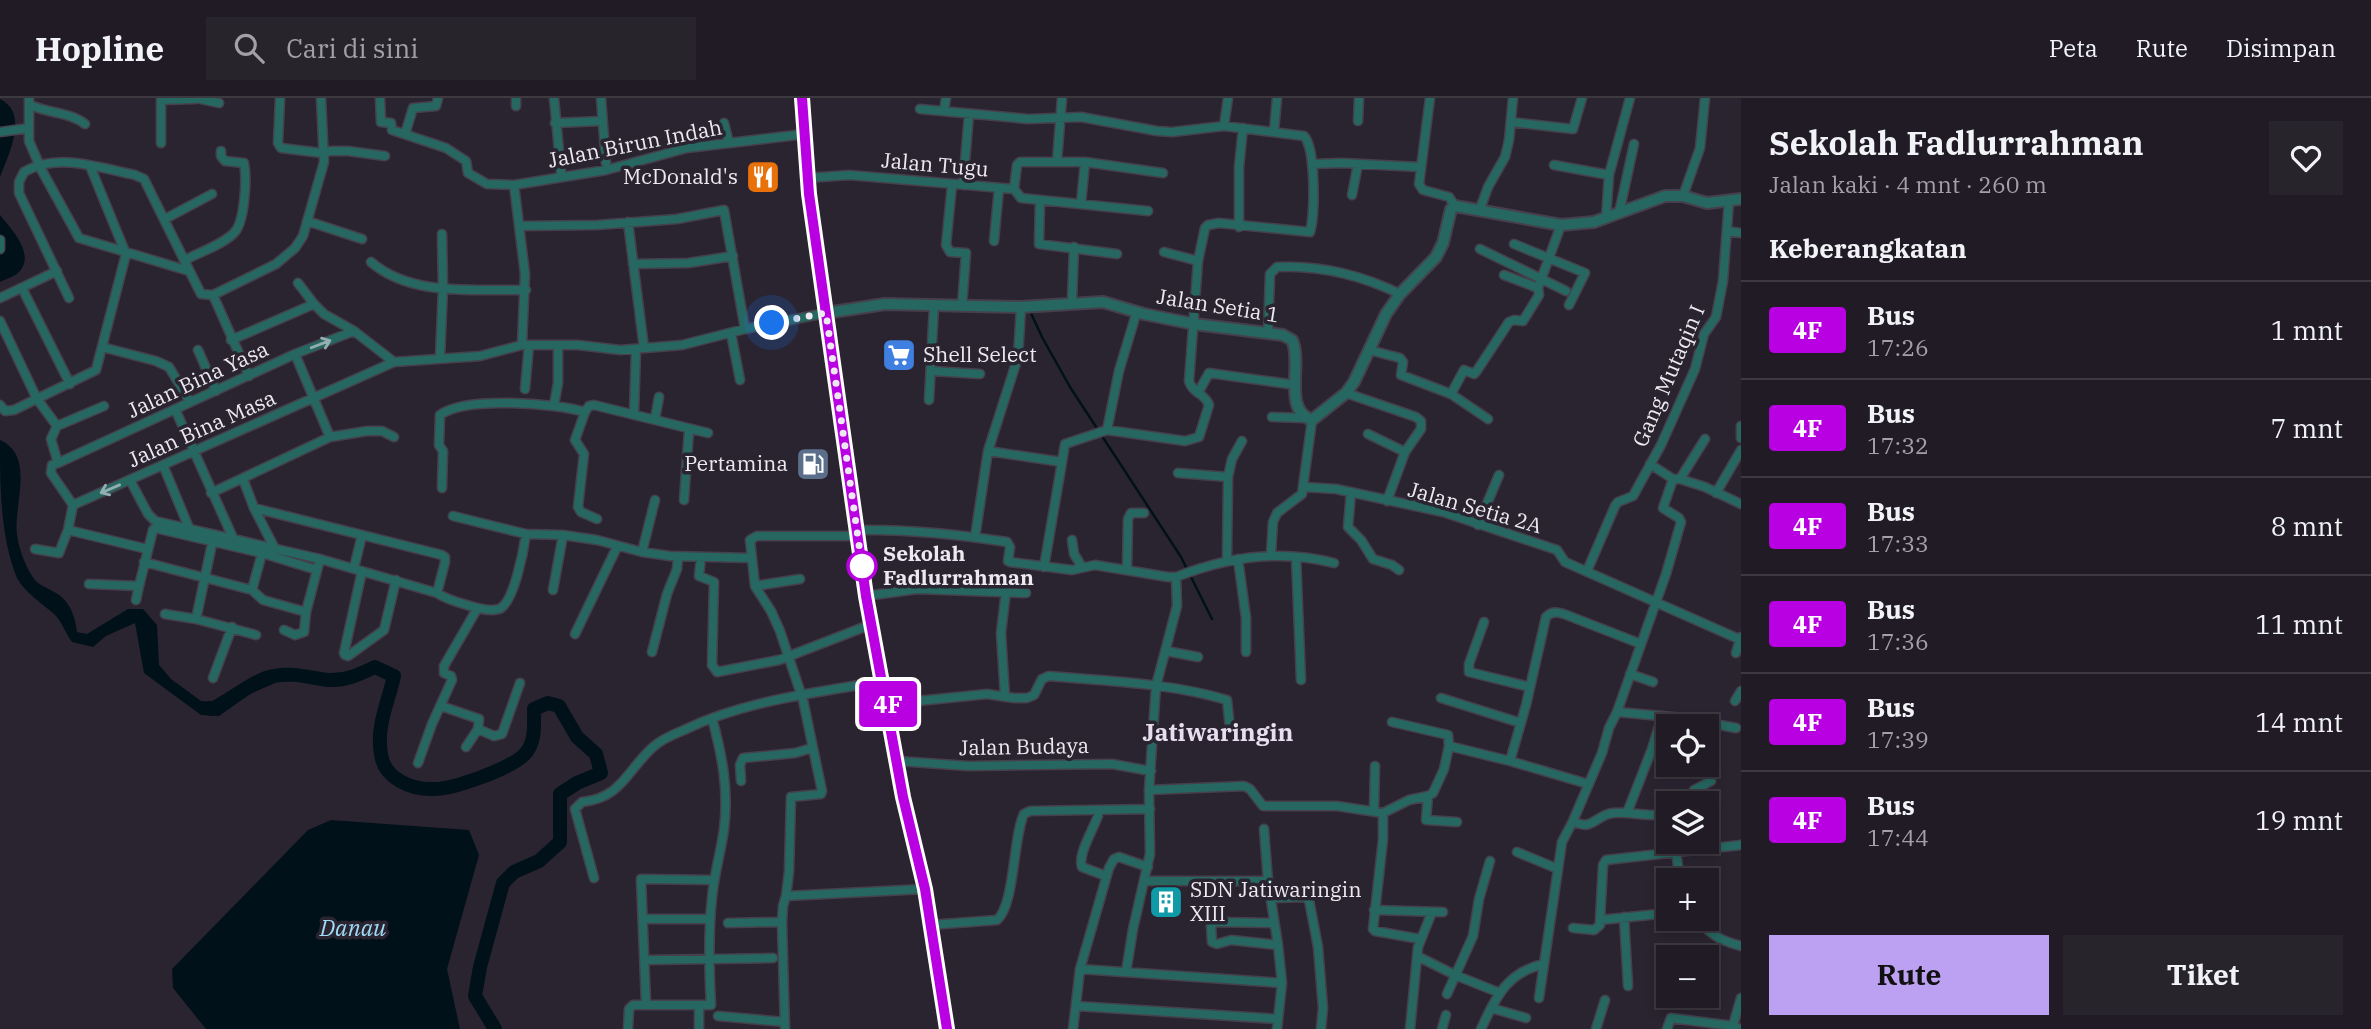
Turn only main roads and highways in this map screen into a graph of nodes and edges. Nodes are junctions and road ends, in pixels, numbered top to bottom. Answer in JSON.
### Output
{"nodes":[{"id":1,"x":802,"y":98,"type":"edge"},
{"id":2,"x":947,"y":1029,"type":"edge"}],
"edges":[{"from":1,"to":2,"type":"main road"}]}
